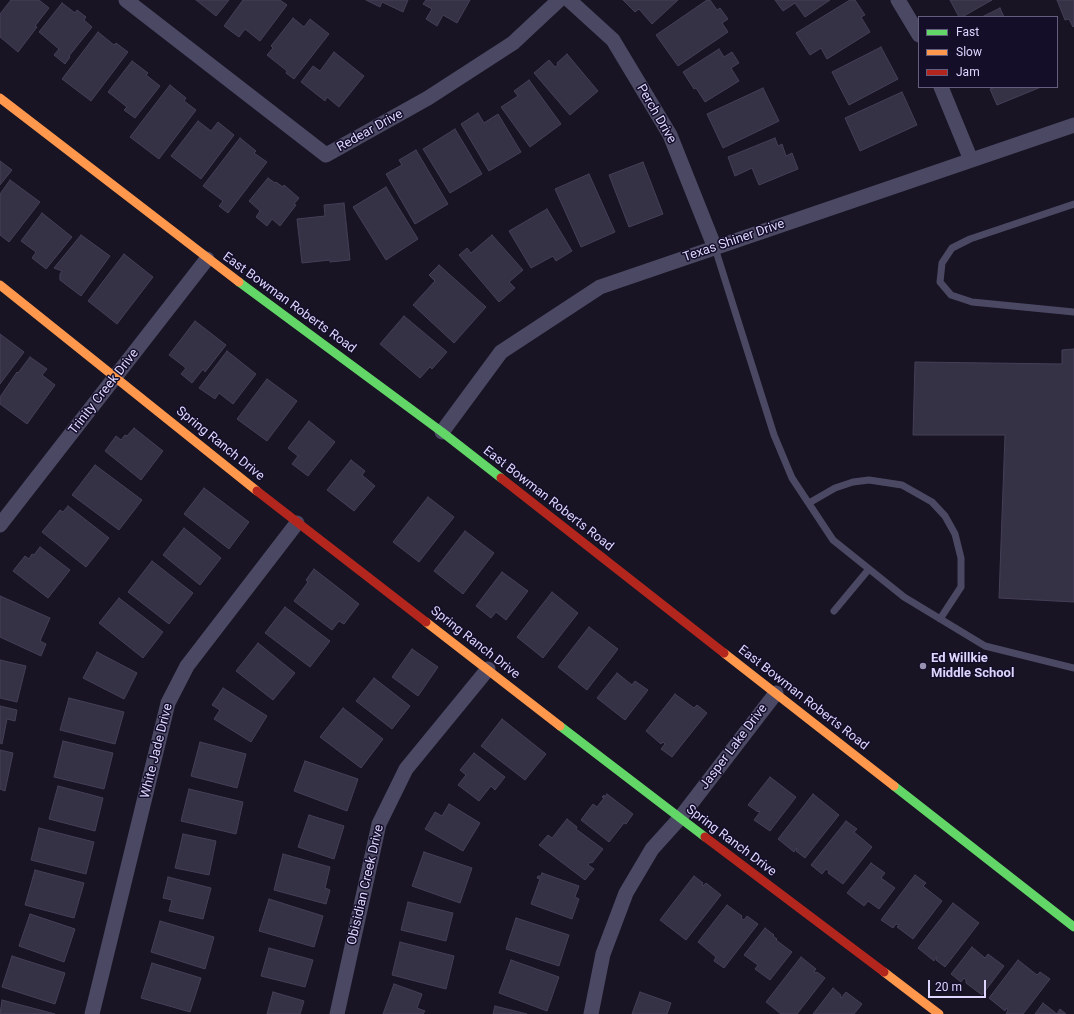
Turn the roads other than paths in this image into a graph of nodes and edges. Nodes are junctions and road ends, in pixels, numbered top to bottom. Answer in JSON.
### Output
{"nodes":[{"id":1,"x":126,"y":0,"type":"edge"},
{"id":2,"x":559,"y":0,"type":"edge"},
{"id":3,"x":569,"y":0,"type":"edge"},
{"id":4,"x":898,"y":0,"type":"edge"},
{"id":5,"x":918,"y":33,"type":"edge"},
{"id":6,"x":941,"y":88,"type":"edge"},
{"id":7,"x":0,"y":98,"type":"edge"},
{"id":8,"x":1074,"y":125,"type":"edge"},
{"id":9,"x":971,"y":160,"type":"junction"},
{"id":10,"x":1074,"y":204,"type":"edge"},
{"id":11,"x":715,"y":248,"type":"junction"},
{"id":12,"x":207,"y":259,"type":"junction"},
{"id":13,"x":0,"y":285,"type":"edge"},
{"id":14,"x":1074,"y":312,"type":"edge"},
{"id":15,"x":116,"y":376,"type":"junction"},
{"id":16,"x":442,"y":432,"type":"junction"},
{"id":17,"x":809,"y":503,"type":"junction"},
{"id":18,"x":297,"y":523,"type":"junction"},
{"id":19,"x":0,"y":525,"type":"edge"},
{"id":20,"x":870,"y":569,"type":"junction"},
{"id":21,"x":834,"y":611,"type":"dead end"},
{"id":22,"x":940,"y":619,"type":"junction"},
{"id":23,"x":1074,"y":668,"type":"edge"},
{"id":24,"x":488,"y":669,"type":"junction"},
{"id":25,"x":776,"y":693,"type":"junction"},
{"id":26,"x":680,"y":818,"type":"junction"},
{"id":27,"x":1074,"y":927,"type":"edge"},
{"id":28,"x":92,"y":1014,"type":"edge"},
{"id":29,"x":337,"y":1014,"type":"edge"},
{"id":30,"x":591,"y":1014,"type":"edge"},
{"id":31,"x":939,"y":1014,"type":"edge"}],
"edges":[{"from":1,"to":2,"type":"street","name":"Redear Drive"},
{"from":3,"to":11,"type":"street","name":"Perch Drive"},
{"from":4,"to":5,"type":"street"},
{"from":6,"to":9,"type":"street"},
{"from":7,"to":12,"type":"street","name":"East Bowman Roberts Road"},
{"from":8,"to":9,"type":"street","name":"Texas Shiner Drive"},
{"from":9,"to":11,"type":"street","name":"Texas Shiner Drive"},
{"from":10,"to":14,"type":"lane"},
{"from":11,"to":16,"type":"street","name":"Texas Shiner Drive"},
{"from":11,"to":17,"type":"lane"},
{"from":12,"to":15,"type":"street","name":"Trinity Creek Drive"},
{"from":12,"to":16,"type":"street","name":"East Bowman Roberts Road"},
{"from":13,"to":15,"type":"street","name":"Spring Ranch Drive"},
{"from":15,"to":18,"type":"street","name":"Spring Ranch Drive"},
{"from":15,"to":19,"type":"street","name":"Trinity Creek Drive"},
{"from":16,"to":25,"type":"street","name":"East Bowman Roberts Road"},
{"from":17,"to":20,"type":"lane"},
{"from":17,"to":22,"type":"lane"},
{"from":18,"to":24,"type":"street","name":"Spring Ranch Drive"},
{"from":18,"to":28,"type":"street","name":"White Jade Drive"},
{"from":20,"to":21,"type":"lane"},
{"from":20,"to":22,"type":"lane"},
{"from":22,"to":23,"type":"lane"},
{"from":24,"to":26,"type":"street","name":"Spring Ranch Drive"},
{"from":24,"to":29,"type":"street","name":"Obisidian Creek Drive"},
{"from":25,"to":26,"type":"street","name":"Jasper Lake Drive"},
{"from":25,"to":27,"type":"street","name":"East Bowman Roberts Road"},
{"from":26,"to":30,"type":"street","name":"Jasper Lake Drive"},
{"from":26,"to":31,"type":"street","name":"Spring Ranch Drive"}]}
